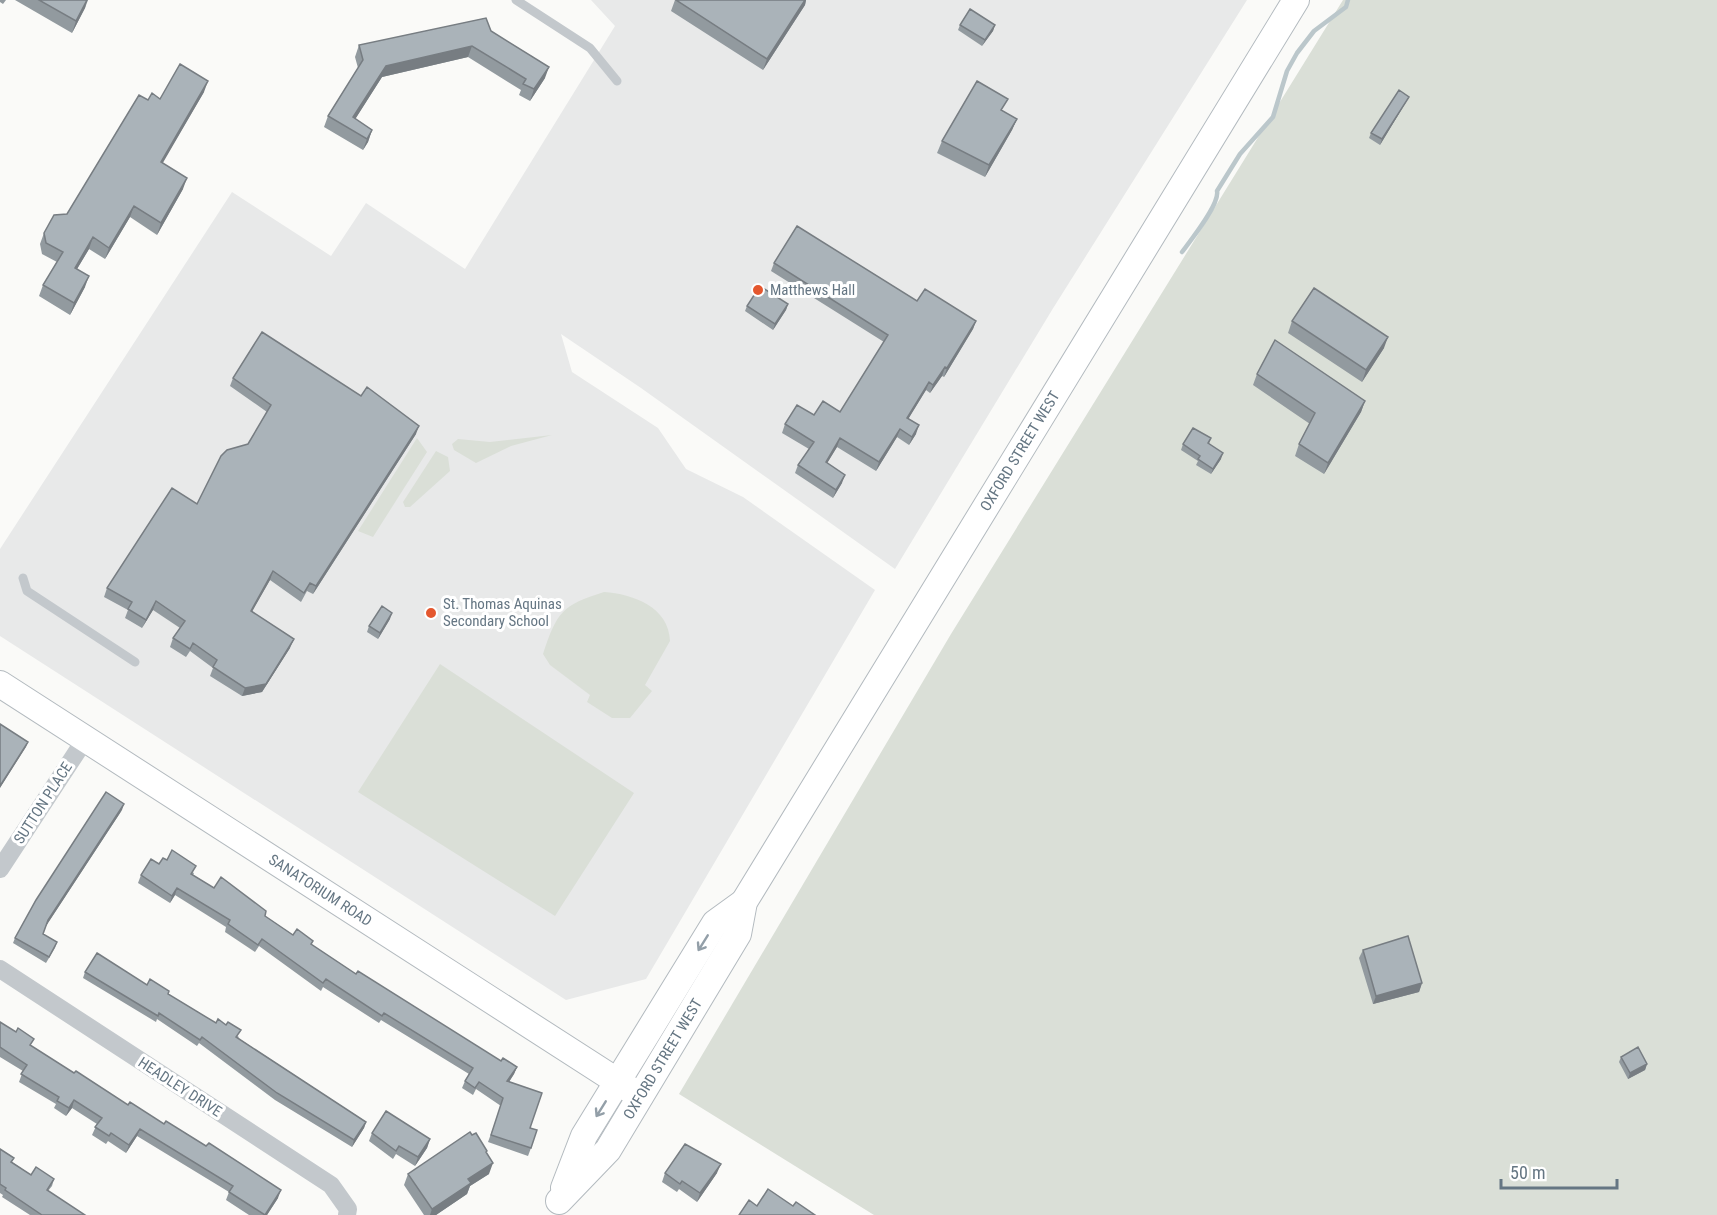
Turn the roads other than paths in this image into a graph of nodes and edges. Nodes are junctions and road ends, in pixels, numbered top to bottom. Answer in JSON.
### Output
{"nodes":[{"id":1,"x":516,"y":0,"type":"edge"},
{"id":2,"x":1296,"y":0,"type":"edge"},
{"id":3,"x":617,"y":81,"type":"dead end"},
{"id":4,"x":23,"y":578,"type":"dead end"},
{"id":5,"x":135,"y":662,"type":"dead end"},
{"id":6,"x":0,"y":684,"type":"edge"},
{"id":7,"x":86,"y":738,"type":"junction"},
{"id":8,"x":0,"y":869,"type":"edge"},
{"id":9,"x":744,"y":902,"type":"junction"},
{"id":10,"x":0,"y":969,"type":"edge"},
{"id":11,"x":618,"y":1081,"type":"junction"},
{"id":12,"x":640,"y":1096,"type":"junction"},
{"id":13,"x":555,"y":1208,"type":"edge"},
{"id":14,"x":346,"y":1215,"type":"edge"}],
"edges":[{"from":1,"to":3,"type":"lane"},
{"from":2,"to":9,"type":"main road","name":"OXFORD STREET WEST"},
{"from":4,"to":5,"type":"lane"},
{"from":6,"to":7,"type":"main road","name":"SANATORIUM ROAD"},
{"from":7,"to":8,"type":"street","name":"SUTTON PLACE"},
{"from":7,"to":11,"type":"main road","name":"SANATORIUM ROAD"},
{"from":9,"to":11,"type":"main road","name":"OXFORD STREET WEST","one_way":true},
{"from":9,"to":12,"type":"main road","name":"OXFORD STREET WEST"},
{"from":10,"to":14,"type":"street","name":"HEADLEY DRIVE"},
{"from":11,"to":12,"type":"main road","name":"SANATORIUM ROAD"},
{"from":11,"to":13,"type":"main road","name":"OXFORD STREET WEST","one_way":true},
{"from":12,"to":13,"type":"main road","name":"OXFORD STREET WEST"}]}
